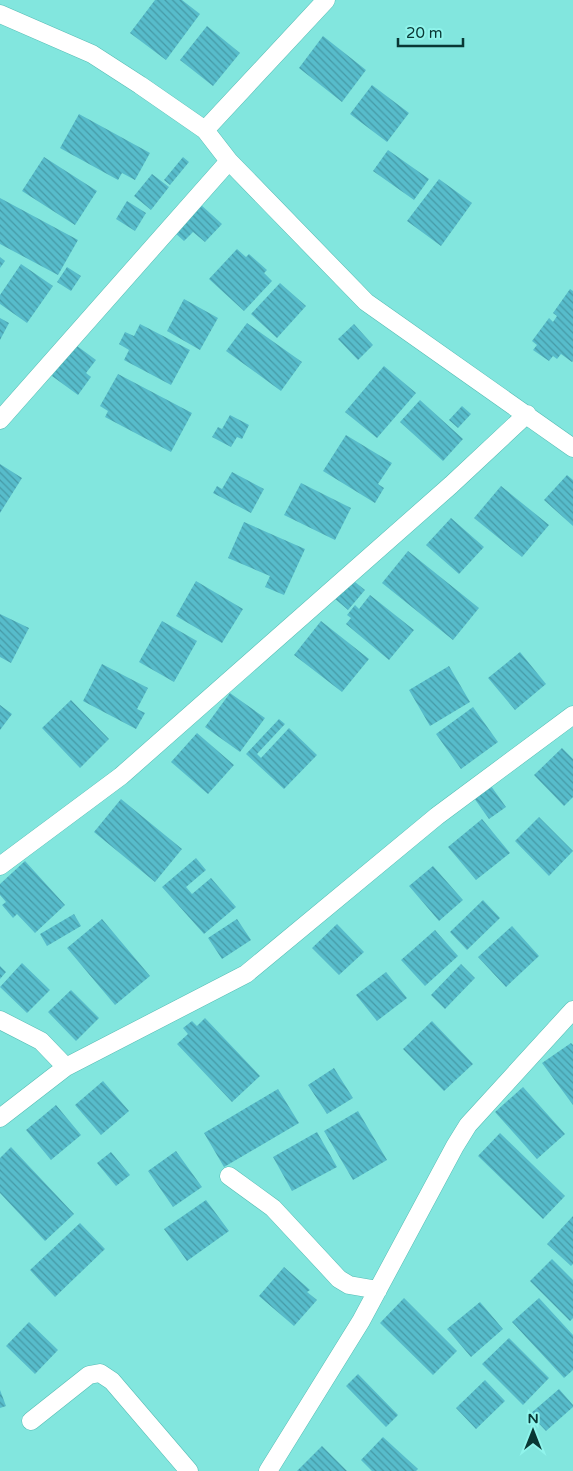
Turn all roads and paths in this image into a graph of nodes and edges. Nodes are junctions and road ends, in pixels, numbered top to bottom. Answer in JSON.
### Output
{"nodes":[{"id":1,"x":326,"y":0,"type":"edge"},
{"id":2,"x":0,"y":14,"type":"edge"},
{"id":3,"x":205,"y":130,"type":"junction"},
{"id":4,"x":228,"y":161,"type":"junction"},
{"id":5,"x":527,"y":414,"type":"junction"},
{"id":6,"x":0,"y":420,"type":"edge"},
{"id":7,"x":573,"y":448,"type":"edge"},
{"id":8,"x":573,"y":715,"type":"edge"},
{"id":9,"x":0,"y":866,"type":"edge"},
{"id":10,"x":573,"y":1010,"type":"edge"},
{"id":11,"x":0,"y":1020,"type":"edge"},
{"id":12,"x":66,"y":1066,"type":"junction"},
{"id":13,"x":0,"y":1118,"type":"edge"},
{"id":14,"x":228,"y":1176,"type":"dead end"},
{"id":15,"x":378,"y":1290,"type":"junction"},
{"id":16,"x":31,"y":1421,"type":"dead end"},
{"id":17,"x":189,"y":1471,"type":"edge"},
{"id":18,"x":268,"y":1471,"type":"edge"}],
"edges":[{"from":1,"to":3,"type":"street"},
{"from":2,"to":3,"type":"street"},
{"from":3,"to":4,"type":"street"},
{"from":4,"to":5,"type":"street"},
{"from":4,"to":6,"type":"street"},
{"from":5,"to":7,"type":"street"},
{"from":5,"to":9,"type":"street"},
{"from":8,"to":12,"type":"street"},
{"from":10,"to":15,"type":"street"},
{"from":11,"to":12,"type":"street"},
{"from":12,"to":13,"type":"street"},
{"from":14,"to":15,"type":"street"},
{"from":15,"to":18,"type":"street"},
{"from":16,"to":17,"type":"street"}]}
